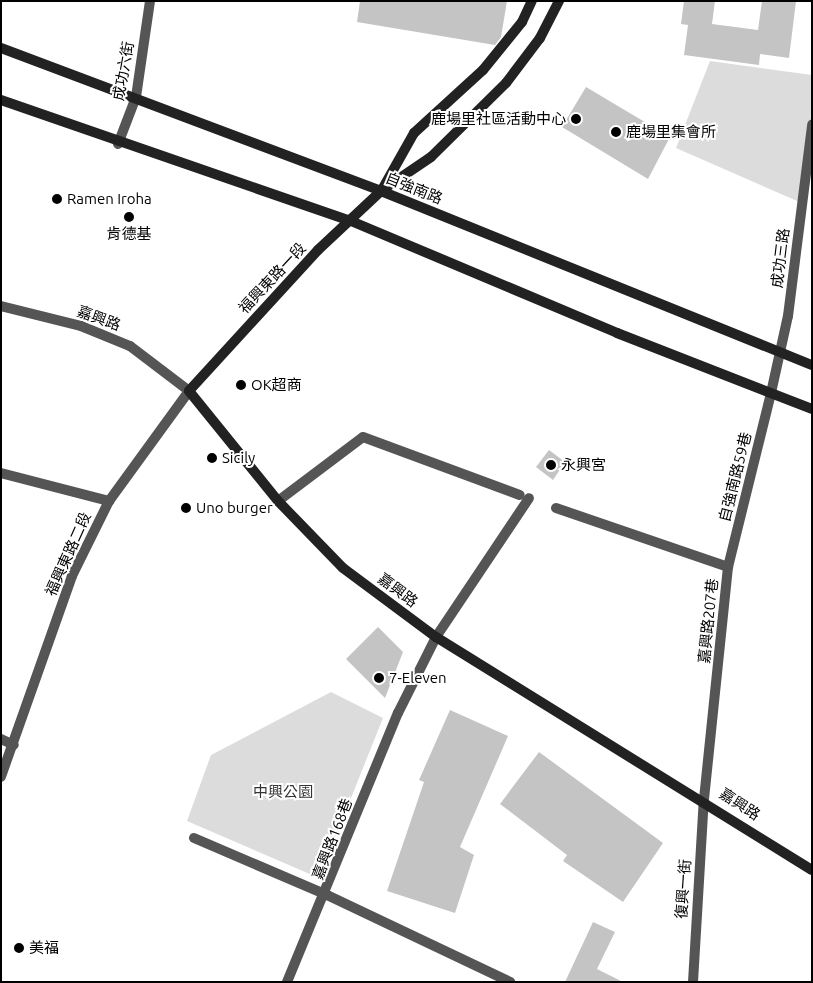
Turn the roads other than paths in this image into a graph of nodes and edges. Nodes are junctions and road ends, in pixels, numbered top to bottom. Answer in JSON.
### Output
{"nodes":[{"id":1,"x":150,"y":1,"type":"edge"},
{"id":2,"x":532,"y":1,"type":"edge"},
{"id":3,"x":565,"y":1,"type":"edge"},
{"id":4,"x":557,"y":4,"type":"edge"},
{"id":5,"x":1,"y":48,"type":"edge"},
{"id":6,"x":136,"y":97,"type":"junction"},
{"id":7,"x":1,"y":100,"type":"edge"},
{"id":8,"x":812,"y":126,"type":"edge"},
{"id":9,"x":118,"y":144,"type":"junction"},
{"id":10,"x":381,"y":191,"type":"junction"},
{"id":11,"x":351,"y":221,"type":"junction"},
{"id":12,"x":1,"y":306,"type":"edge"},
{"id":13,"x":780,"y":353,"type":"junction"},
{"id":14,"x":812,"y":365,"type":"edge"},
{"id":15,"x":189,"y":390,"type":"junction"},
{"id":16,"x":771,"y":393,"type":"junction"},
{"id":17,"x":812,"y":409,"type":"edge"},
{"id":18,"x":1,"y":472,"type":"edge"},
{"id":19,"x":278,"y":500,"type":"junction"},
{"id":20,"x":109,"y":501,"type":"junction"},
{"id":21,"x":556,"y":508,"type":"dead end"},
{"id":22,"x":728,"y":567,"type":"junction"},
{"id":23,"x":436,"y":637,"type":"junction"},
{"id":24,"x":1,"y":740,"type":"edge"},
{"id":25,"x":14,"y":745,"type":"junction"},
{"id":26,"x":1,"y":777,"type":"edge"},
{"id":27,"x":704,"y":799,"type":"junction"},
{"id":28,"x":194,"y":838,"type":"dead end"},
{"id":29,"x":812,"y":870,"type":"edge"},
{"id":30,"x":327,"y":895,"type":"junction"},
{"id":31,"x":287,"y":982,"type":"edge"},
{"id":32,"x":510,"y":982,"type":"edge"},
{"id":33,"x":692,"y":982,"type":"edge"}],
"edges":[{"from":1,"to":6,"type":"street","name":"成功六街"},
{"from":2,"to":10,"type":"main road","name":"福興東路一段"},
{"from":3,"to":4,"type":"street"},
{"from":4,"to":10,"type":"main road","name":"福興東路一段"},
{"from":5,"to":6,"type":"main road","name":"自強南路"},
{"from":6,"to":9,"type":"street","name":"成功六街"},
{"from":6,"to":10,"type":"main road","name":"自強南路"},
{"from":7,"to":9,"type":"main road"},
{"from":8,"to":13,"type":"street","name":"成功三路"},
{"from":9,"to":11,"type":"main road"},
{"from":10,"to":11,"type":"main road","name":"福興東路一段"},
{"from":10,"to":13,"type":"main road","name":"自強南路"},
{"from":11,"to":15,"type":"main road","name":"福興東路一段"},
{"from":11,"to":16,"type":"main road"},
{"from":12,"to":15,"type":"street","name":"嘉興路"},
{"from":13,"to":14,"type":"main road","name":"自強南路"},
{"from":13,"to":16,"type":"street","name":"成功三路"},
{"from":15,"to":19,"type":"main road","name":"嘉興路"},
{"from":15,"to":20,"type":"street","name":"福興東路二段"},
{"from":16,"to":17,"type":"main road"},
{"from":16,"to":22,"type":"street","name":"自強南路59巷"},
{"from":18,"to":20,"type":"street"},
{"from":19,"to":23,"type":"main road","name":"嘉興路"},
{"from":19,"to":23,"type":"street","name":"嘉興路168巷"},
{"from":20,"to":25,"type":"street","name":"福興東路二段"},
{"from":21,"to":22,"type":"street","name":"嘉興路207巷"},
{"from":22,"to":27,"type":"street","name":"嘉興路207巷"},
{"from":23,"to":27,"type":"main road","name":"嘉興路"},
{"from":23,"to":30,"type":"street","name":"嘉興路168巷"},
{"from":24,"to":25,"type":"street"},
{"from":25,"to":26,"type":"street","name":"福興東路二段"},
{"from":27,"to":29,"type":"main road","name":"嘉興路"},
{"from":27,"to":33,"type":"street","name":"復興一街"},
{"from":28,"to":30,"type":"street"},
{"from":30,"to":31,"type":"street"},
{"from":30,"to":32,"type":"street","name":"嘉興路168巷"}]}
